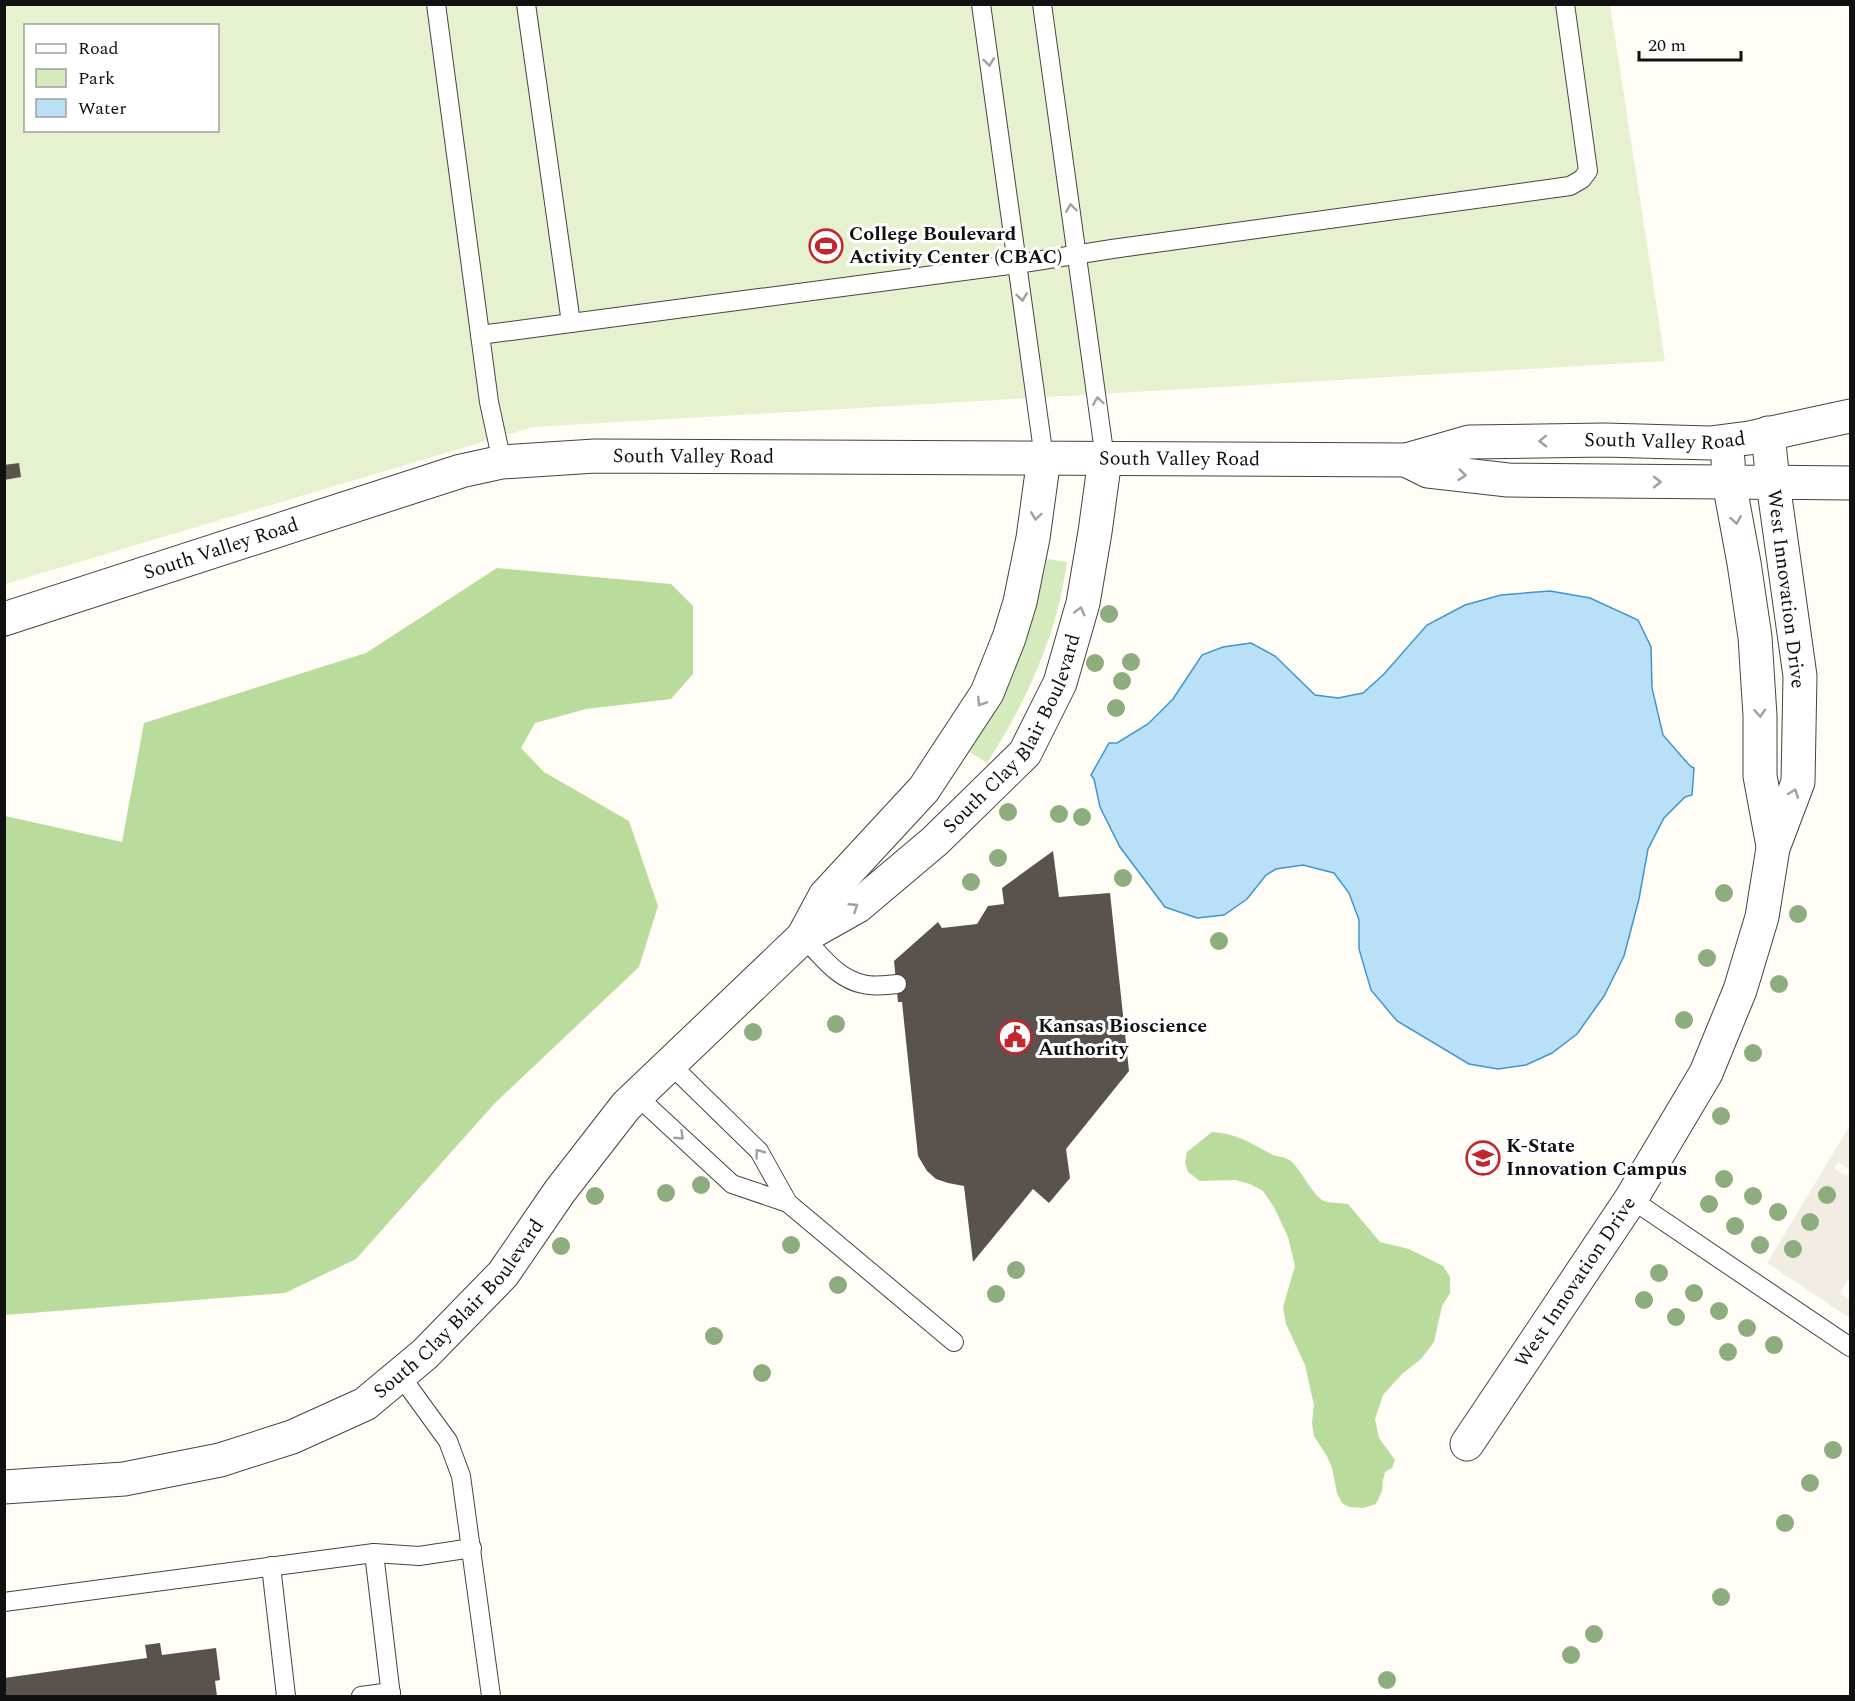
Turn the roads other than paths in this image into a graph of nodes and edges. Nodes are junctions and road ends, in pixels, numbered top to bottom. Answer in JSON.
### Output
{"nodes":[{"id":1,"x":436,"y":4,"type":"edge"},
{"id":2,"x":526,"y":4,"type":"edge"},
{"id":3,"x":981,"y":4,"type":"edge"},
{"id":4,"x":1042,"y":4,"type":"edge"},
{"id":5,"x":1565,"y":4,"type":"edge"},
{"id":6,"x":1077,"y":254,"type":"junction"},
{"id":7,"x":1017,"y":264,"type":"junction"},
{"id":8,"x":571,"y":323,"type":"junction"},
{"id":9,"x":480,"y":335,"type":"junction"},
{"id":10,"x":1851,"y":416,"type":"edge"},
{"id":11,"x":1768,"y":433,"type":"junction"},
{"id":12,"x":1726,"y":441,"type":"junction"},
{"id":13,"x":1044,"y":458,"type":"junction"},
{"id":14,"x":1105,"y":459,"type":"junction"},
{"id":15,"x":1406,"y":460,"type":"junction"},
{"id":16,"x":502,"y":462,"type":"junction"},
{"id":17,"x":1730,"y":482,"type":"junction"},
{"id":18,"x":1773,"y":483,"type":"junction"},
{"id":19,"x":1851,"y":483,"type":"edge"},
{"id":20,"x":4,"y":619,"type":"edge"},
{"id":21,"x":1773,"y":848,"type":"junction"},
{"id":22,"x":804,"y":937,"type":"junction"},
{"id":23,"x":897,"y":984,"type":"dead end"},
{"id":24,"x":670,"y":1064,"type":"junction"},
{"id":25,"x":638,"y":1096,"type":"junction"},
{"id":26,"x":1631,"y":1199,"type":"junction"},
{"id":27,"x":789,"y":1203,"type":"junction"},
{"id":28,"x":954,"y":1342,"type":"dead end"},
{"id":29,"x":1851,"y":1347,"type":"edge"},
{"id":30,"x":400,"y":1375,"type":"junction"},
{"id":31,"x":1467,"y":1444,"type":"dead end"},
{"id":32,"x":4,"y":1486,"type":"edge"},
{"id":33,"x":472,"y":1548,"type":"junction"},
{"id":34,"x":374,"y":1553,"type":"junction"},
{"id":35,"x":271,"y":1566,"type":"junction"},
{"id":36,"x":4,"y":1602,"type":"edge"},
{"id":37,"x":391,"y":1694,"type":"edge"},
{"id":38,"x":286,"y":1696,"type":"edge"},
{"id":39,"x":361,"y":1696,"type":"edge"},
{"id":40,"x":490,"y":1696,"type":"edge"}],
"edges":[{"from":1,"to":9,"type":"lane"},
{"from":2,"to":8,"type":"lane"},
{"from":3,"to":7,"type":"lane","one_way":true},
{"from":6,"to":4,"type":"lane","one_way":true},
{"from":5,"to":6,"type":"lane"},
{"from":6,"to":7,"type":"lane"},
{"from":14,"to":6,"type":"lane","one_way":true},
{"from":7,"to":8,"type":"lane"},
{"from":7,"to":13,"type":"lane","one_way":true},
{"from":8,"to":9,"type":"lane"},
{"from":9,"to":16,"type":"lane"},
{"from":10,"to":11,"type":"street","name":"South Valley Road"},
{"from":11,"to":12,"type":"street","name":"South Valley Road"},
{"from":11,"to":18,"type":"street","name":"West Innovation Drive"},
{"from":12,"to":15,"type":"street","name":"South Valley Road","one_way":true},
{"from":12,"to":17,"type":"street","name":"West Innovation Drive"},
{"from":13,"to":14,"type":"street","name":"South Valley Road"},
{"from":13,"to":16,"type":"street","name":"South Valley Road"},
{"from":13,"to":22,"type":"street","name":"South Clay Blair Boulevard","one_way":true},
{"from":14,"to":15,"type":"street","name":"South Valley Road"},
{"from":22,"to":14,"type":"street","name":"South Clay Blair Boulevard","one_way":true},
{"from":15,"to":17,"type":"street","name":"South Valley Road","one_way":true},
{"from":16,"to":20,"type":"street","name":"South Valley Road"},
{"from":17,"to":18,"type":"street","name":"South Valley Road"},
{"from":17,"to":21,"type":"street","name":"West Innovation Drive","one_way":true},
{"from":18,"to":19,"type":"street","name":"South Valley Road"},
{"from":21,"to":18,"type":"street","name":"West Innovation Drive","one_way":true},
{"from":21,"to":26,"type":"street","name":"West Innovation Drive"},
{"from":22,"to":23,"type":"lane"},
{"from":22,"to":24,"type":"street","name":"South Clay Blair Boulevard"},
{"from":24,"to":25,"type":"street","name":"South Clay Blair Boulevard"},
{"from":27,"to":24,"type":"lane","one_way":true},
{"from":25,"to":27,"type":"lane","one_way":true},
{"from":25,"to":30,"type":"street","name":"South Clay Blair Boulevard"},
{"from":26,"to":29,"type":"lane"},
{"from":26,"to":31,"type":"street","name":"West Innovation Drive"},
{"from":27,"to":28,"type":"lane"},
{"from":30,"to":32,"type":"street","name":"South Clay Blair Boulevard"},
{"from":30,"to":33,"type":"lane"},
{"from":33,"to":34,"type":"lane"},
{"from":33,"to":40,"type":"lane"},
{"from":34,"to":35,"type":"lane"},
{"from":34,"to":37,"type":"lane"},
{"from":35,"to":36,"type":"lane"},
{"from":35,"to":38,"type":"lane"},
{"from":37,"to":39,"type":"lane"}]}
